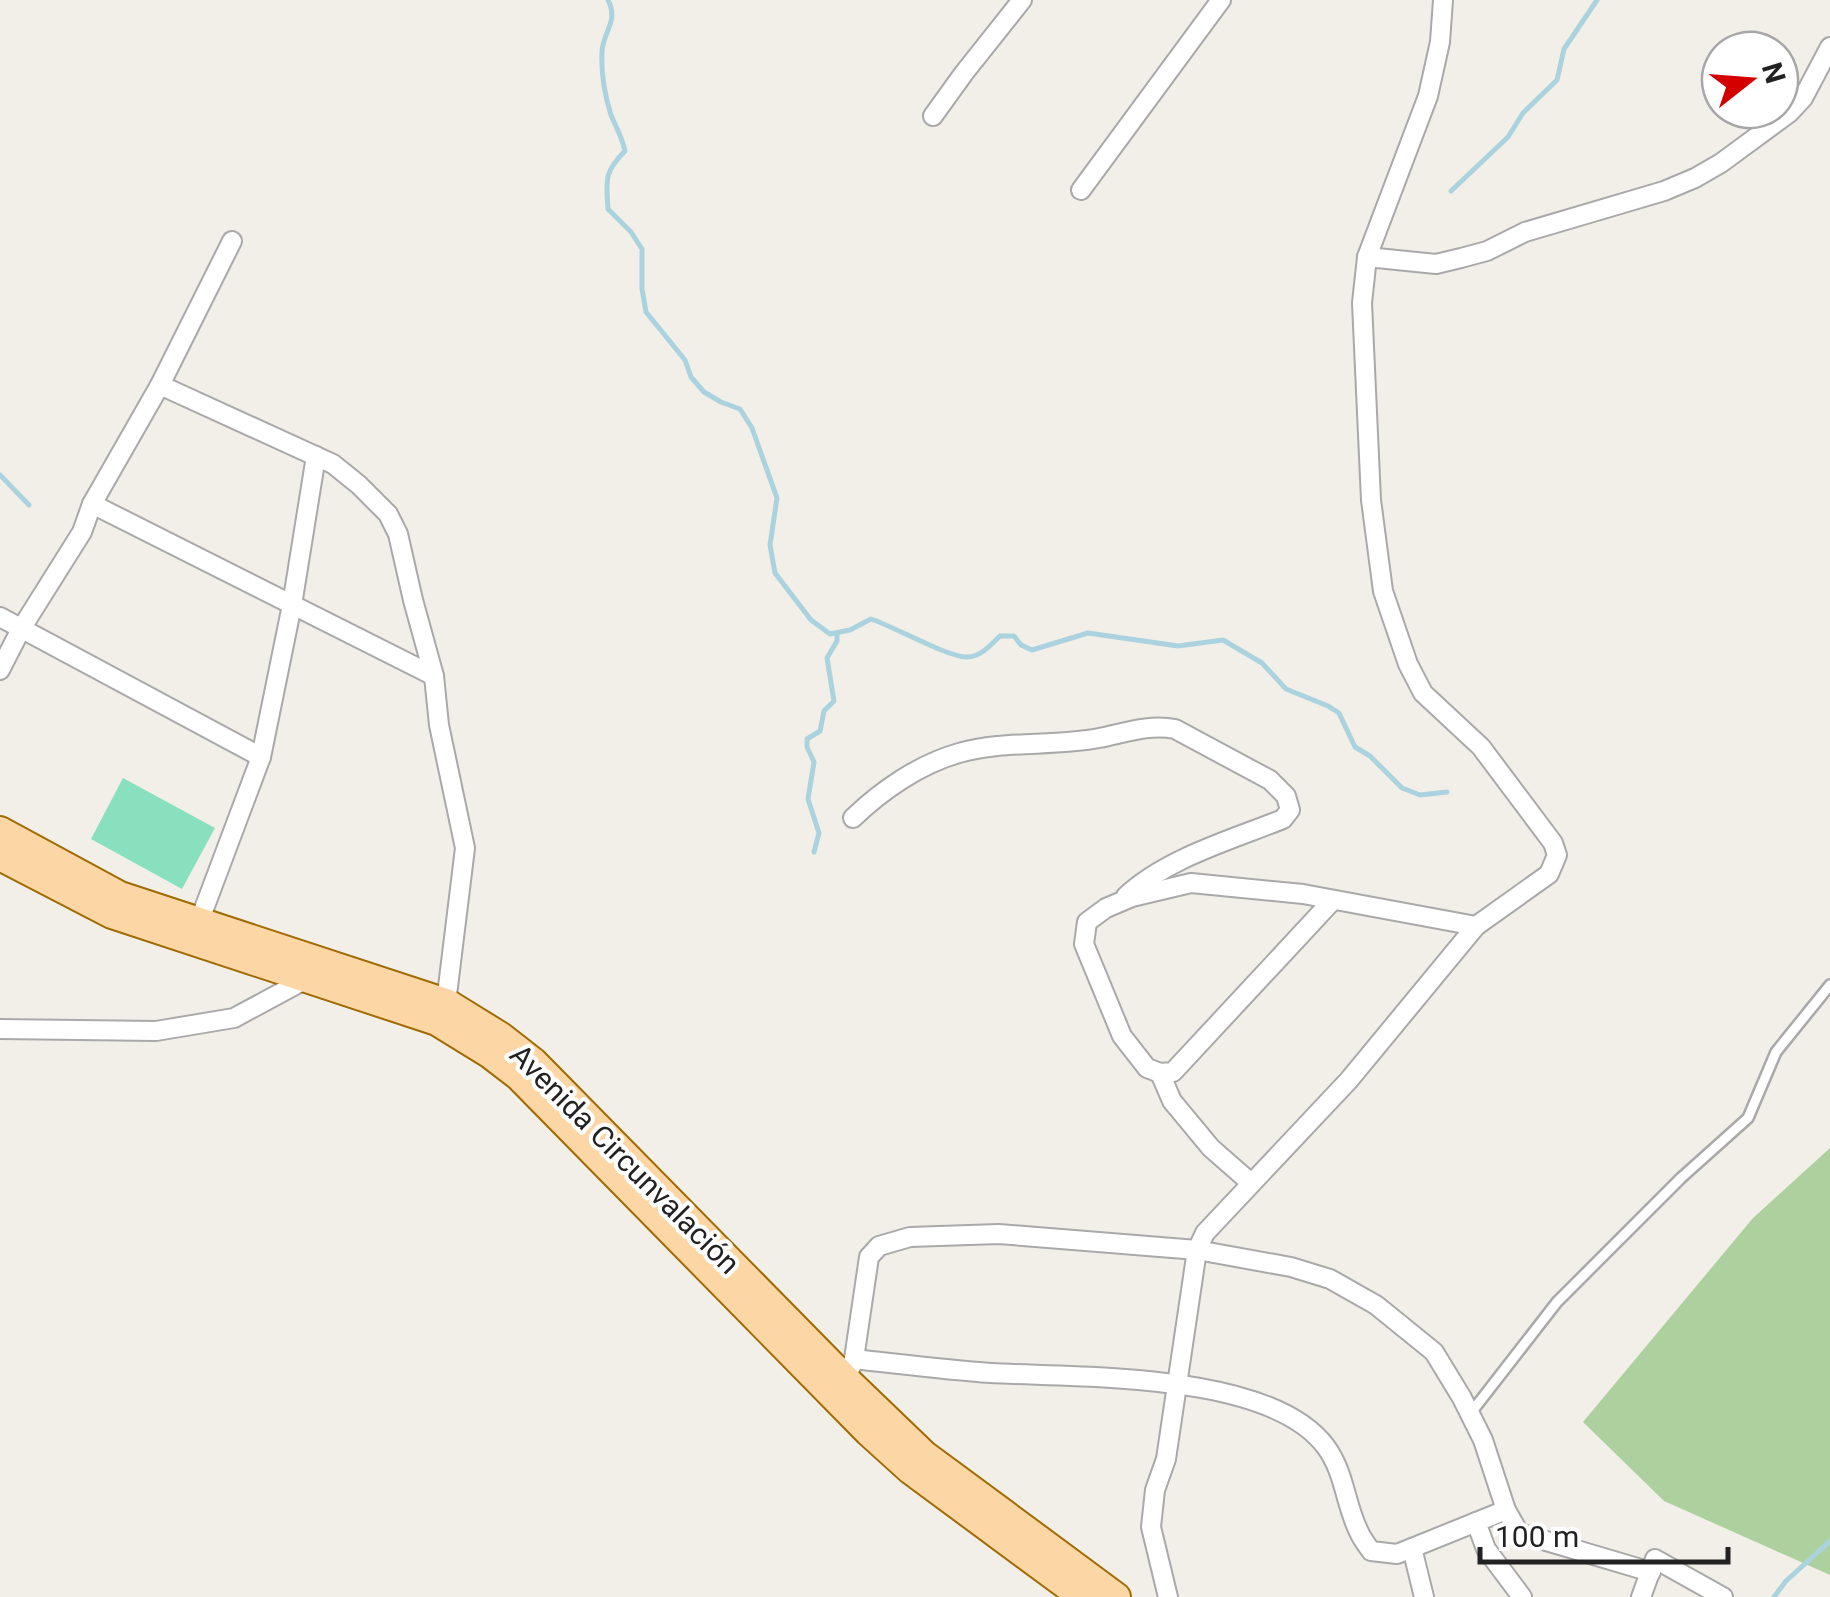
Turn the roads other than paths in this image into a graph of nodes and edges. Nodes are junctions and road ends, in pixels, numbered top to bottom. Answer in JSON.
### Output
{"nodes":[{"id":1,"x":1022,"y":0,"type":"edge"},
{"id":2,"x":1221,"y":0,"type":"edge"},
{"id":3,"x":1442,"y":0,"type":"edge"},
{"id":4,"x":1830,"y":48,"type":"edge"},
{"id":5,"x":933,"y":116,"type":"dead end"},
{"id":6,"x":1081,"y":190,"type":"dead end"},
{"id":7,"x":232,"y":241,"type":"dead end"},
{"id":8,"x":1367,"y":256,"type":"junction"},
{"id":9,"x":160,"y":385,"type":"junction"},
{"id":10,"x":316,"y":456,"type":"junction"},
{"id":11,"x":92,"y":504,"type":"junction"},
{"id":12,"x":292,"y":605,"type":"junction"},
{"id":13,"x":0,"y":617,"type":"edge"},
{"id":14,"x":21,"y":628,"type":"junction"},
{"id":15,"x":0,"y":670,"type":"edge"},
{"id":16,"x":434,"y":676,"type":"junction"},
{"id":17,"x":260,"y":757,"type":"junction"},
{"id":18,"x":853,"y":818,"type":"dead end"},
{"id":19,"x":0,"y":831,"type":"edge"},
{"id":20,"x":0,"y":856,"type":"edge"},
{"id":21,"x":1333,"y":900,"type":"junction"},
{"id":22,"x":1118,"y":903,"type":"junction"},
{"id":23,"x":199,"y":922,"type":"junction"},
{"id":24,"x":1476,"y":926,"type":"junction"},
{"id":25,"x":308,"y":978,"type":"junction"},
{"id":26,"x":1830,"y":985,"type":"edge"},
{"id":27,"x":446,"y":1004,"type":"junction"},
{"id":28,"x":0,"y":1029,"type":"edge"},
{"id":29,"x":1160,"y":1073,"type":"junction"},
{"id":30,"x":1252,"y":1183,"type":"junction"},
{"id":31,"x":1196,"y":1250,"type":"junction"},
{"id":32,"x":845,"y":1379,"type":"junction"},
{"id":33,"x":1177,"y":1383,"type":"junction"},
{"id":34,"x":1470,"y":1414,"type":"junction"},
{"id":35,"x":1506,"y":1510,"type":"junction"},
{"id":36,"x":1476,"y":1522,"type":"junction"},
{"id":37,"x":1412,"y":1548,"type":"junction"},
{"id":38,"x":1651,"y":1572,"type":"junction"},
{"id":39,"x":1083,"y":1597,"type":"edge"},
{"id":40,"x":1116,"y":1597,"type":"edge"},
{"id":41,"x":1168,"y":1597,"type":"edge"},
{"id":42,"x":1424,"y":1597,"type":"edge"},
{"id":43,"x":1522,"y":1597,"type":"edge"},
{"id":44,"x":1641,"y":1597,"type":"edge"},
{"id":45,"x":1723,"y":1597,"type":"edge"}],
"edges":[{"from":1,"to":5,"type":"street"},
{"from":2,"to":6,"type":"street"},
{"from":3,"to":8,"type":"street"},
{"from":4,"to":8,"type":"street"},
{"from":7,"to":9,"type":"street"},
{"from":8,"to":24,"type":"street"},
{"from":9,"to":10,"type":"street"},
{"from":9,"to":11,"type":"street"},
{"from":10,"to":12,"type":"street"},
{"from":10,"to":16,"type":"street"},
{"from":11,"to":12,"type":"street"},
{"from":11,"to":14,"type":"street"},
{"from":12,"to":16,"type":"street"},
{"from":12,"to":17,"type":"street"},
{"from":13,"to":14,"type":"street"},
{"from":14,"to":15,"type":"street"},
{"from":14,"to":17,"type":"street"},
{"from":16,"to":27,"type":"street"},
{"from":17,"to":23,"type":"street"},
{"from":18,"to":22,"type":"street"},
{"from":19,"to":23,"type":"main road","name":"Avenida Circunvalación"},
{"from":20,"to":25,"type":"main road","name":"Avenida Circunvalación"},
{"from":21,"to":22,"type":"street"},
{"from":21,"to":24,"type":"street"},
{"from":21,"to":29,"type":"street"},
{"from":22,"to":29,"type":"street"},
{"from":23,"to":27,"type":"main road","name":"Avenida Circunvalación"},
{"from":24,"to":30,"type":"street"},
{"from":25,"to":28,"type":"street"},
{"from":25,"to":32,"type":"main road","name":"Avenida Circunvalación"},
{"from":26,"to":34,"type":"lane"},
{"from":27,"to":32,"type":"main road","name":"Avenida Circunvalación"},
{"from":29,"to":30,"type":"street"},
{"from":30,"to":31,"type":"street"},
{"from":31,"to":32,"type":"street"},
{"from":31,"to":33,"type":"street"},
{"from":31,"to":34,"type":"street"},
{"from":32,"to":33,"type":"street"},
{"from":32,"to":39,"type":"main road","name":"Avenida Circunvalación"},
{"from":32,"to":40,"type":"main road","name":"Avenida Circunvalación"},
{"from":33,"to":37,"type":"street"},
{"from":33,"to":41,"type":"street"},
{"from":34,"to":35,"type":"street"},
{"from":35,"to":36,"type":"street"},
{"from":35,"to":38,"type":"street"},
{"from":36,"to":37,"type":"street"},
{"from":36,"to":43,"type":"street"},
{"from":37,"to":42,"type":"street"},
{"from":38,"to":44,"type":"street"},
{"from":38,"to":45,"type":"street"}]}
